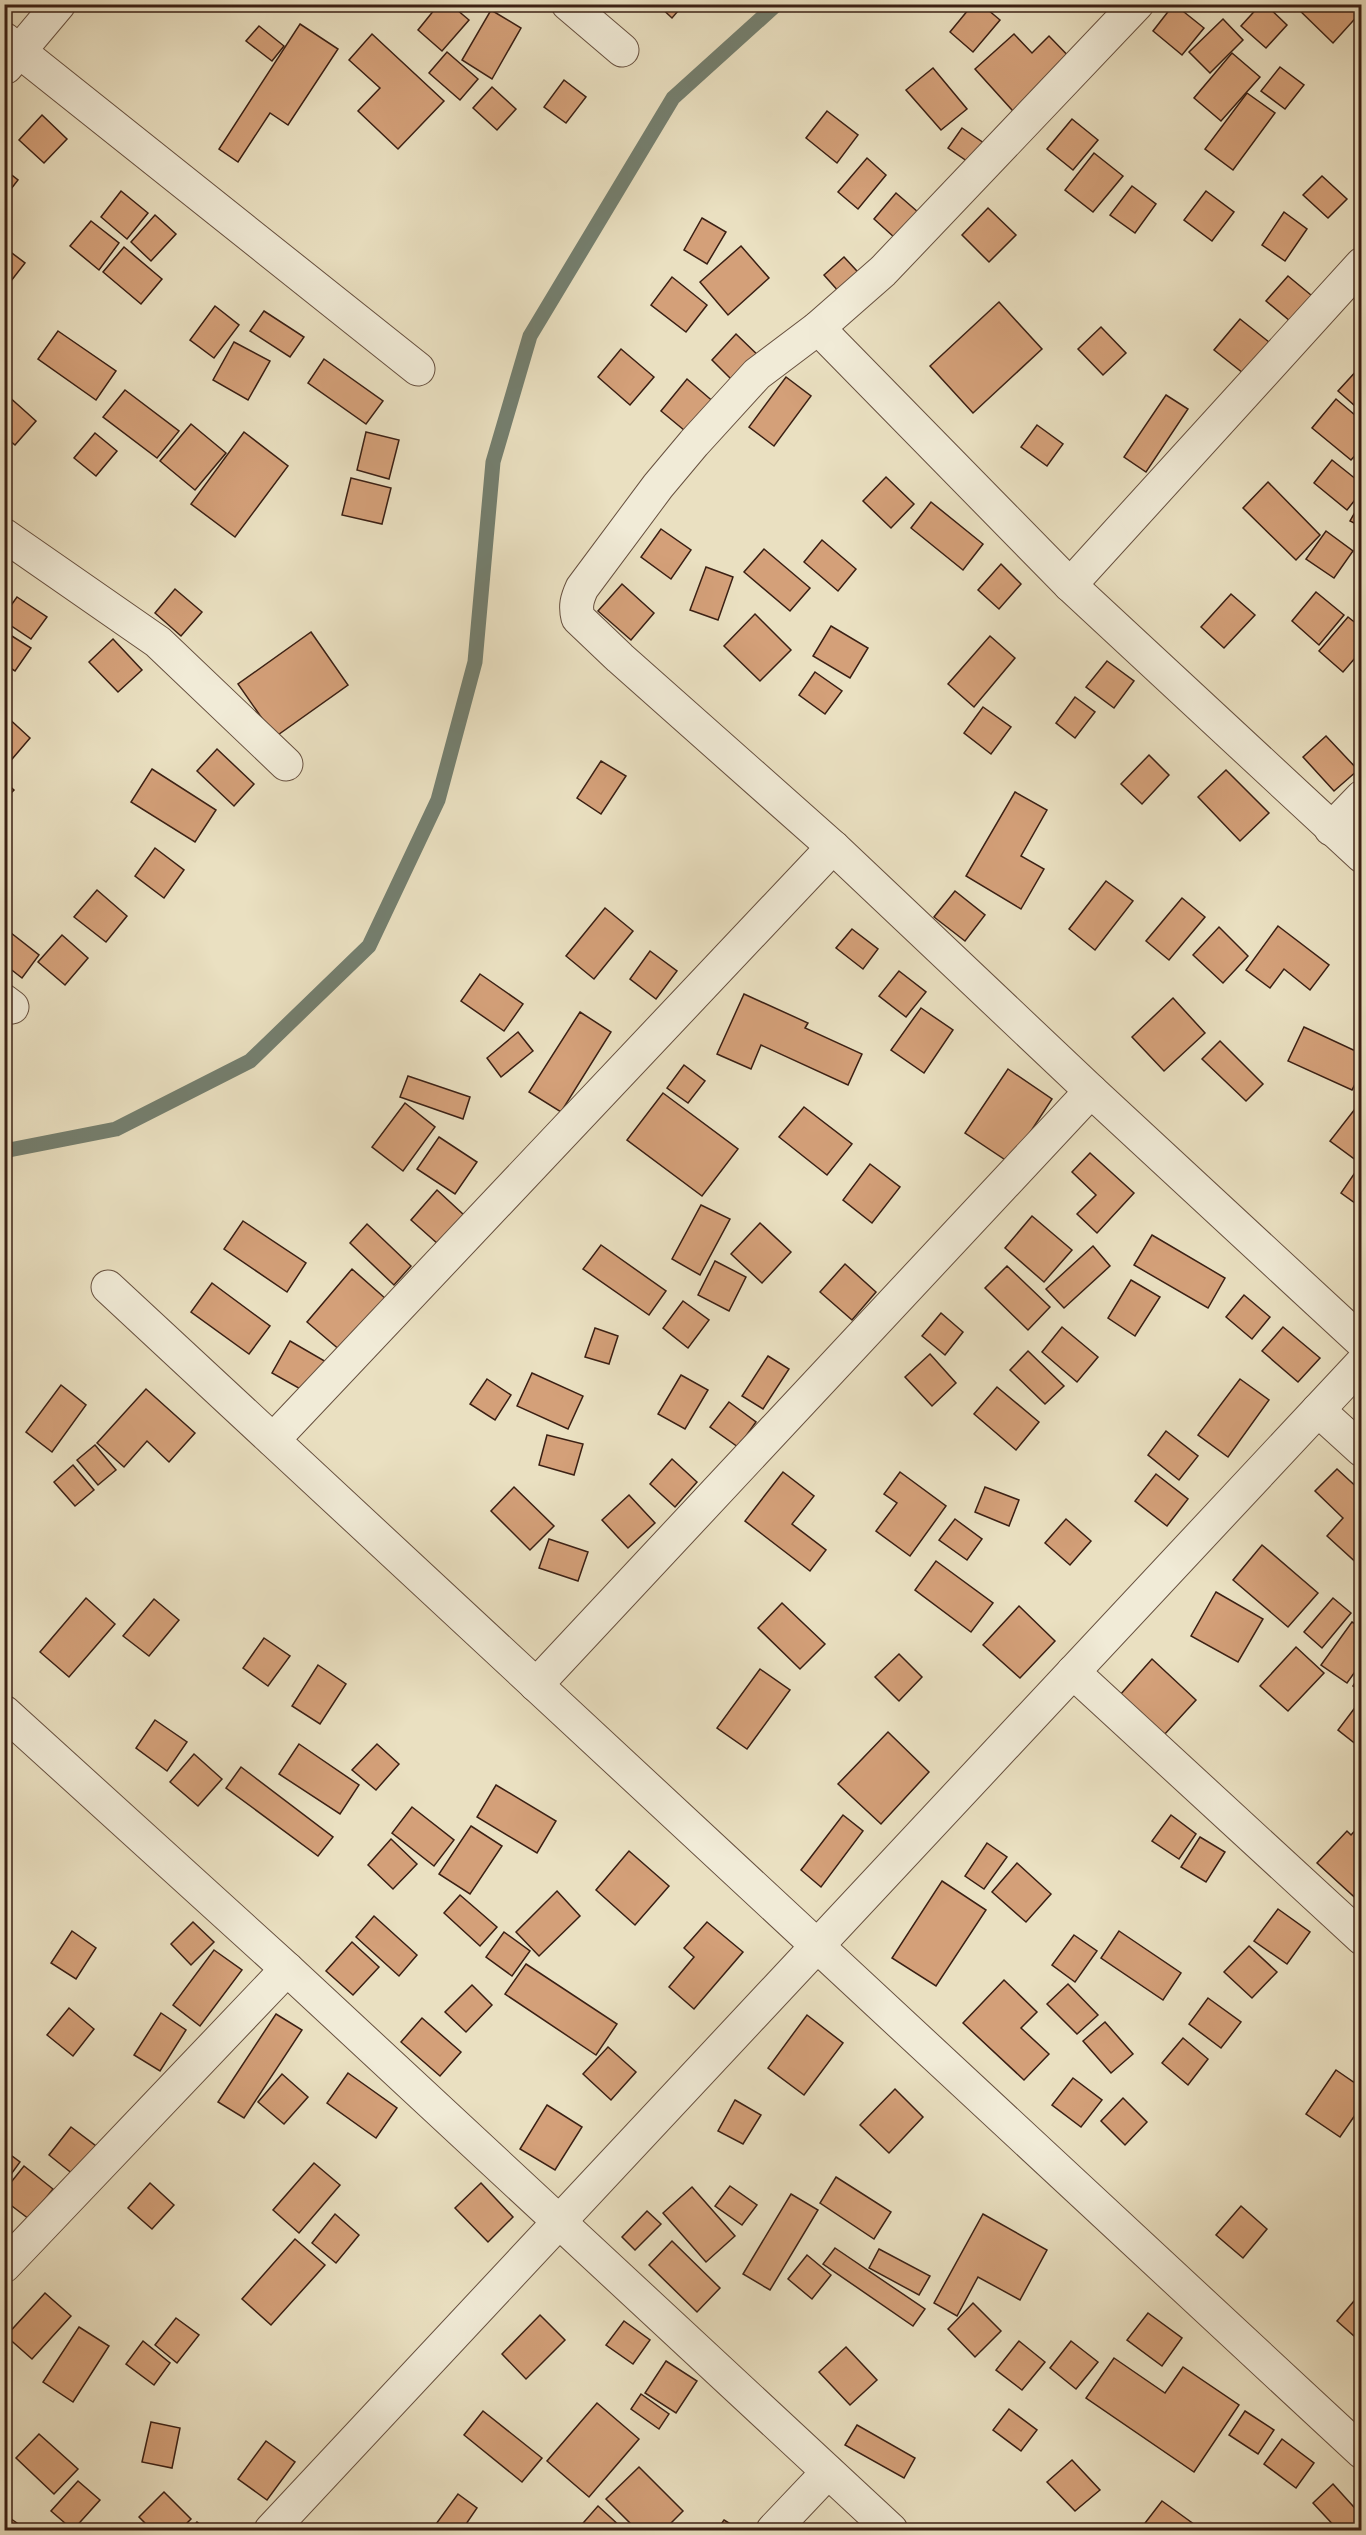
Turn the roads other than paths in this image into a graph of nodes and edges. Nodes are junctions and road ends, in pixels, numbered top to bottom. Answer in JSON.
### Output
{"nodes":[{"id":1,"x":59,"y":4,"type":"edge"},
{"id":2,"x":568,"y":4,"type":"edge"},
{"id":3,"x":1137,"y":4,"type":"edge"},
{"id":4,"x":622,"y":50,"type":"dead end"},
{"id":5,"x":9,"y":53,"type":"edge"},
{"id":6,"x":1362,"y":264,"type":"edge"},
{"id":7,"x":818,"y":328,"type":"junction"},
{"id":8,"x":418,"y":369,"type":"dead end"},
{"id":9,"x":4,"y":535,"type":"edge"},
{"id":10,"x":1070,"y":585,"type":"junction"},
{"id":11,"x":286,"y":764,"type":"dead end"},
{"id":12,"x":1362,"y":797,"type":"edge"},
{"id":13,"x":1331,"y":829,"type":"junction"},
{"id":14,"x":833,"y":847,"type":"junction"},
{"id":15,"x":1362,"y":856,"type":"edge"},
{"id":16,"x":1091,"y":1091,"type":"junction"},
{"id":17,"x":108,"y":1287,"type":"dead end"},
{"id":18,"x":1362,"y":1342,"type":"edge"},
{"id":19,"x":1362,"y":1363,"type":"edge"},
{"id":20,"x":1318,"y":1410,"type":"junction"},
{"id":21,"x":273,"y":1440,"type":"junction"},
{"id":22,"x":1362,"y":1450,"type":"edge"},
{"id":23,"x":1073,"y":1672,"type":"junction"},
{"id":24,"x":536,"y":1685,"type":"junction"},
{"id":25,"x":7,"y":1720,"type":"edge"},
{"id":26,"x":1362,"y":1938,"type":"edge"},
{"id":27,"x":818,"y":1946,"type":"junction"},
{"id":28,"x":287,"y":1968,"type":"junction"},
{"id":29,"x":560,"y":2222,"type":"junction"},
{"id":30,"x":4,"y":2266,"type":"edge"},
{"id":31,"x":1362,"y":2452,"type":"edge"},
{"id":32,"x":828,"y":2472,"type":"junction"},
{"id":33,"x":271,"y":2530,"type":"edge"},
{"id":34,"x":773,"y":2530,"type":"edge"},
{"id":35,"x":891,"y":2530,"type":"edge"}],
"edges":[{"from":1,"to":5,"type":"street"},
{"from":2,"to":4,"type":"street"},
{"from":3,"to":7,"type":"street"},
{"from":5,"to":8,"type":"street"},
{"from":6,"to":10,"type":"street"},
{"from":7,"to":10,"type":"street"},
{"from":7,"to":14,"type":"street"},
{"from":9,"to":11,"type":"street"},
{"from":10,"to":13,"type":"street"},
{"from":12,"to":13,"type":"street"},
{"from":13,"to":15,"type":"street"},
{"from":14,"to":16,"type":"street"},
{"from":14,"to":21,"type":"street"},
{"from":16,"to":18,"type":"street"},
{"from":16,"to":24,"type":"street"},
{"from":17,"to":21,"type":"street"},
{"from":19,"to":20,"type":"street"},
{"from":20,"to":22,"type":"street"},
{"from":20,"to":23,"type":"street"},
{"from":21,"to":24,"type":"street"},
{"from":23,"to":26,"type":"street"},
{"from":23,"to":27,"type":"street"},
{"from":24,"to":27,"type":"street"},
{"from":25,"to":28,"type":"street"},
{"from":27,"to":29,"type":"street"},
{"from":27,"to":31,"type":"street"},
{"from":28,"to":29,"type":"street"},
{"from":28,"to":30,"type":"street"},
{"from":29,"to":32,"type":"street"},
{"from":29,"to":33,"type":"street"},
{"from":32,"to":34,"type":"street"},
{"from":32,"to":35,"type":"street"}]}
